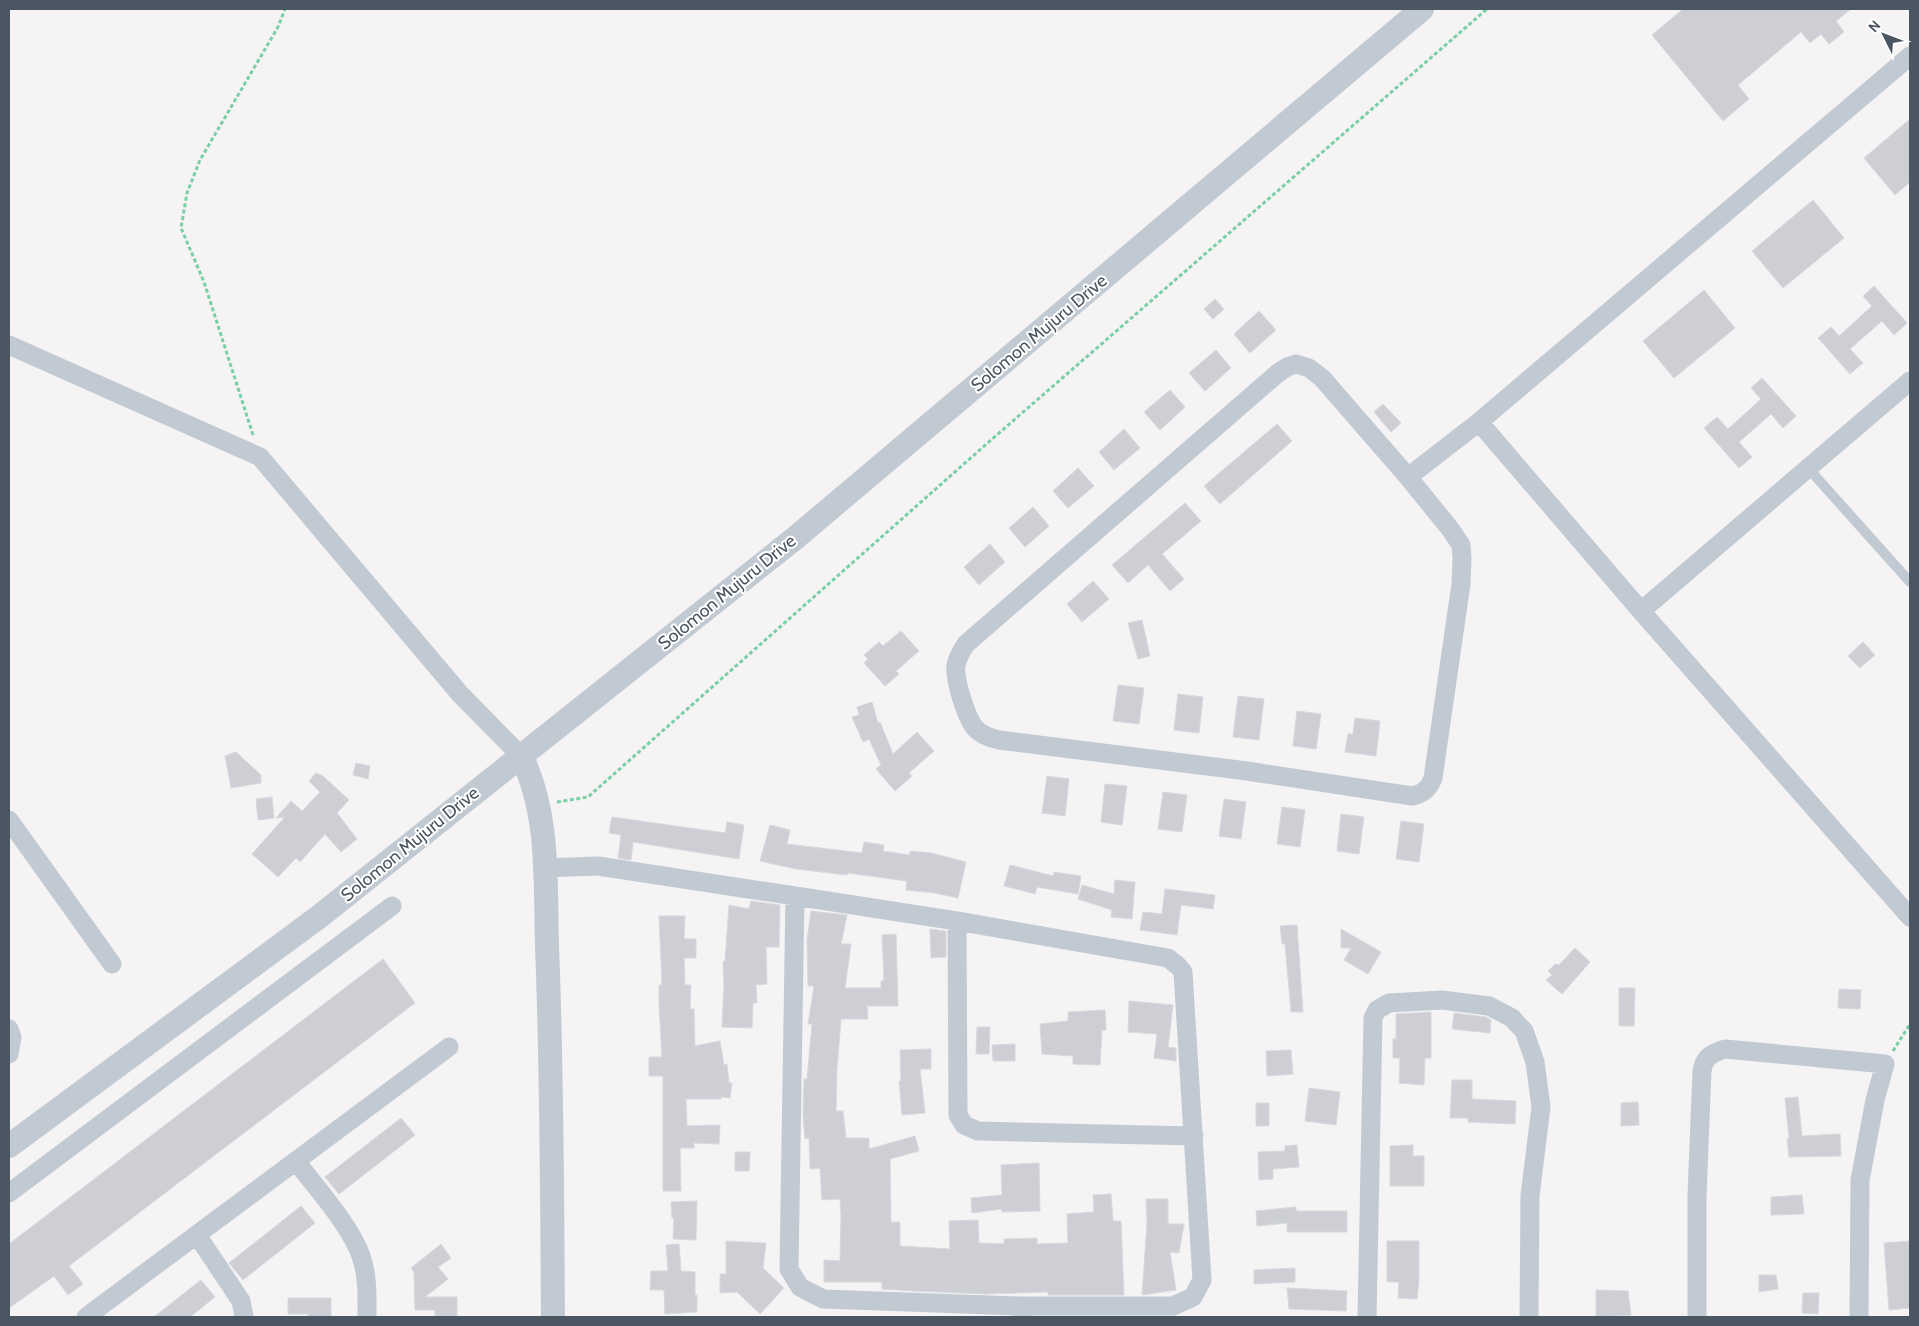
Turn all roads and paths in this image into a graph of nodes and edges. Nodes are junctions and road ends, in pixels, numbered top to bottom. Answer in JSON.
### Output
{"nodes":[{"id":1,"x":285,"y":9,"type":"edge"},
{"id":2,"x":1422,"y":9,"type":"edge"},
{"id":3,"x":1487,"y":9,"type":"edge"},
{"id":4,"x":1910,"y":56,"type":"edge"},
{"id":5,"x":9,"y":345,"type":"edge"},
{"id":6,"x":1910,"y":381,"type":"edge"},
{"id":7,"x":1478,"y":422,"type":"junction"},
{"id":8,"x":260,"y":457,"type":"junction"},
{"id":9,"x":1808,"y":468,"type":"junction"},
{"id":10,"x":1408,"y":477,"type":"junction"},
{"id":11,"x":1910,"y":582,"type":"edge"},
{"id":12,"x":1641,"y":611,"type":"junction"},
{"id":13,"x":521,"y":756,"type":"junction"},
{"id":14,"x":539,"y":805,"type":"junction"},
{"id":15,"x":9,"y":820,"type":"edge"},
{"id":16,"x":544,"y":868,"type":"junction"},
{"id":17,"x":795,"y":896,"type":"junction"},
{"id":18,"x":392,"y":906,"type":"dead end"},
{"id":19,"x":1910,"y":917,"type":"edge"},
{"id":20,"x":957,"y":921,"type":"junction"},
{"id":21,"x":112,"y":964,"type":"dead end"},
{"id":22,"x":1910,"y":1024,"type":"edge"},
{"id":23,"x":9,"y":1029,"type":"edge"},
{"id":24,"x":449,"y":1047,"type":"dead end"},
{"id":25,"x":9,"y":1054,"type":"edge"},
{"id":26,"x":1884,"y":1064,"type":"junction"},
{"id":27,"x":1194,"y":1136,"type":"junction"},
{"id":28,"x":9,"y":1146,"type":"edge"},
{"id":29,"x":296,"y":1161,"type":"junction"},
{"id":30,"x":9,"y":1193,"type":"edge"},
{"id":31,"x":197,"y":1235,"type":"junction"},
{"id":32,"x":1022,"y":1311,"type":"edge"},
{"id":33,"x":94,"y":1315,"type":"edge"},
{"id":34,"x":244,"y":1317,"type":"edge"},
{"id":35,"x":367,"y":1317,"type":"edge"},
{"id":36,"x":553,"y":1317,"type":"edge"},
{"id":37,"x":1367,"y":1317,"type":"edge"},
{"id":38,"x":1529,"y":1317,"type":"edge"},
{"id":39,"x":1696,"y":1317,"type":"edge"},
{"id":40,"x":1859,"y":1317,"type":"edge"}],
"edges":[{"from":1,"to":8,"type":"path"},
{"from":2,"to":13,"type":"street","name":"Solomon Mujuru Drive"},
{"from":3,"to":14,"type":"path"},
{"from":4,"to":7,"type":"street"},
{"from":5,"to":8,"type":"street"},
{"from":6,"to":9,"type":"street"},
{"from":7,"to":10,"type":"street"},
{"from":7,"to":12,"type":"street"},
{"from":8,"to":13,"type":"street"},
{"from":9,"to":11,"type":"lane"},
{"from":9,"to":12,"type":"street"},
{"from":10,"to":10,"type":"street"},
{"from":12,"to":19,"type":"street"},
{"from":13,"to":14,"type":"street"},
{"from":13,"to":28,"type":"street","name":"Solomon Mujuru Drive"},
{"from":14,"to":16,"type":"street"},
{"from":15,"to":21,"type":"street"},
{"from":16,"to":17,"type":"street"},
{"from":16,"to":36,"type":"street"},
{"from":17,"to":20,"type":"street"},
{"from":17,"to":32,"type":"street"},
{"from":18,"to":30,"type":"street"},
{"from":20,"to":27,"type":"street"},
{"from":20,"to":27,"type":"street"},
{"from":22,"to":26,"type":"path"},
{"from":23,"to":25,"type":"street"},
{"from":24,"to":29,"type":"street"},
{"from":26,"to":39,"type":"street"},
{"from":26,"to":40,"type":"street"},
{"from":27,"to":32,"type":"street"},
{"from":29,"to":31,"type":"street"},
{"from":29,"to":35,"type":"street"},
{"from":31,"to":33,"type":"street"},
{"from":31,"to":34,"type":"street"},
{"from":37,"to":38,"type":"street"}]}
